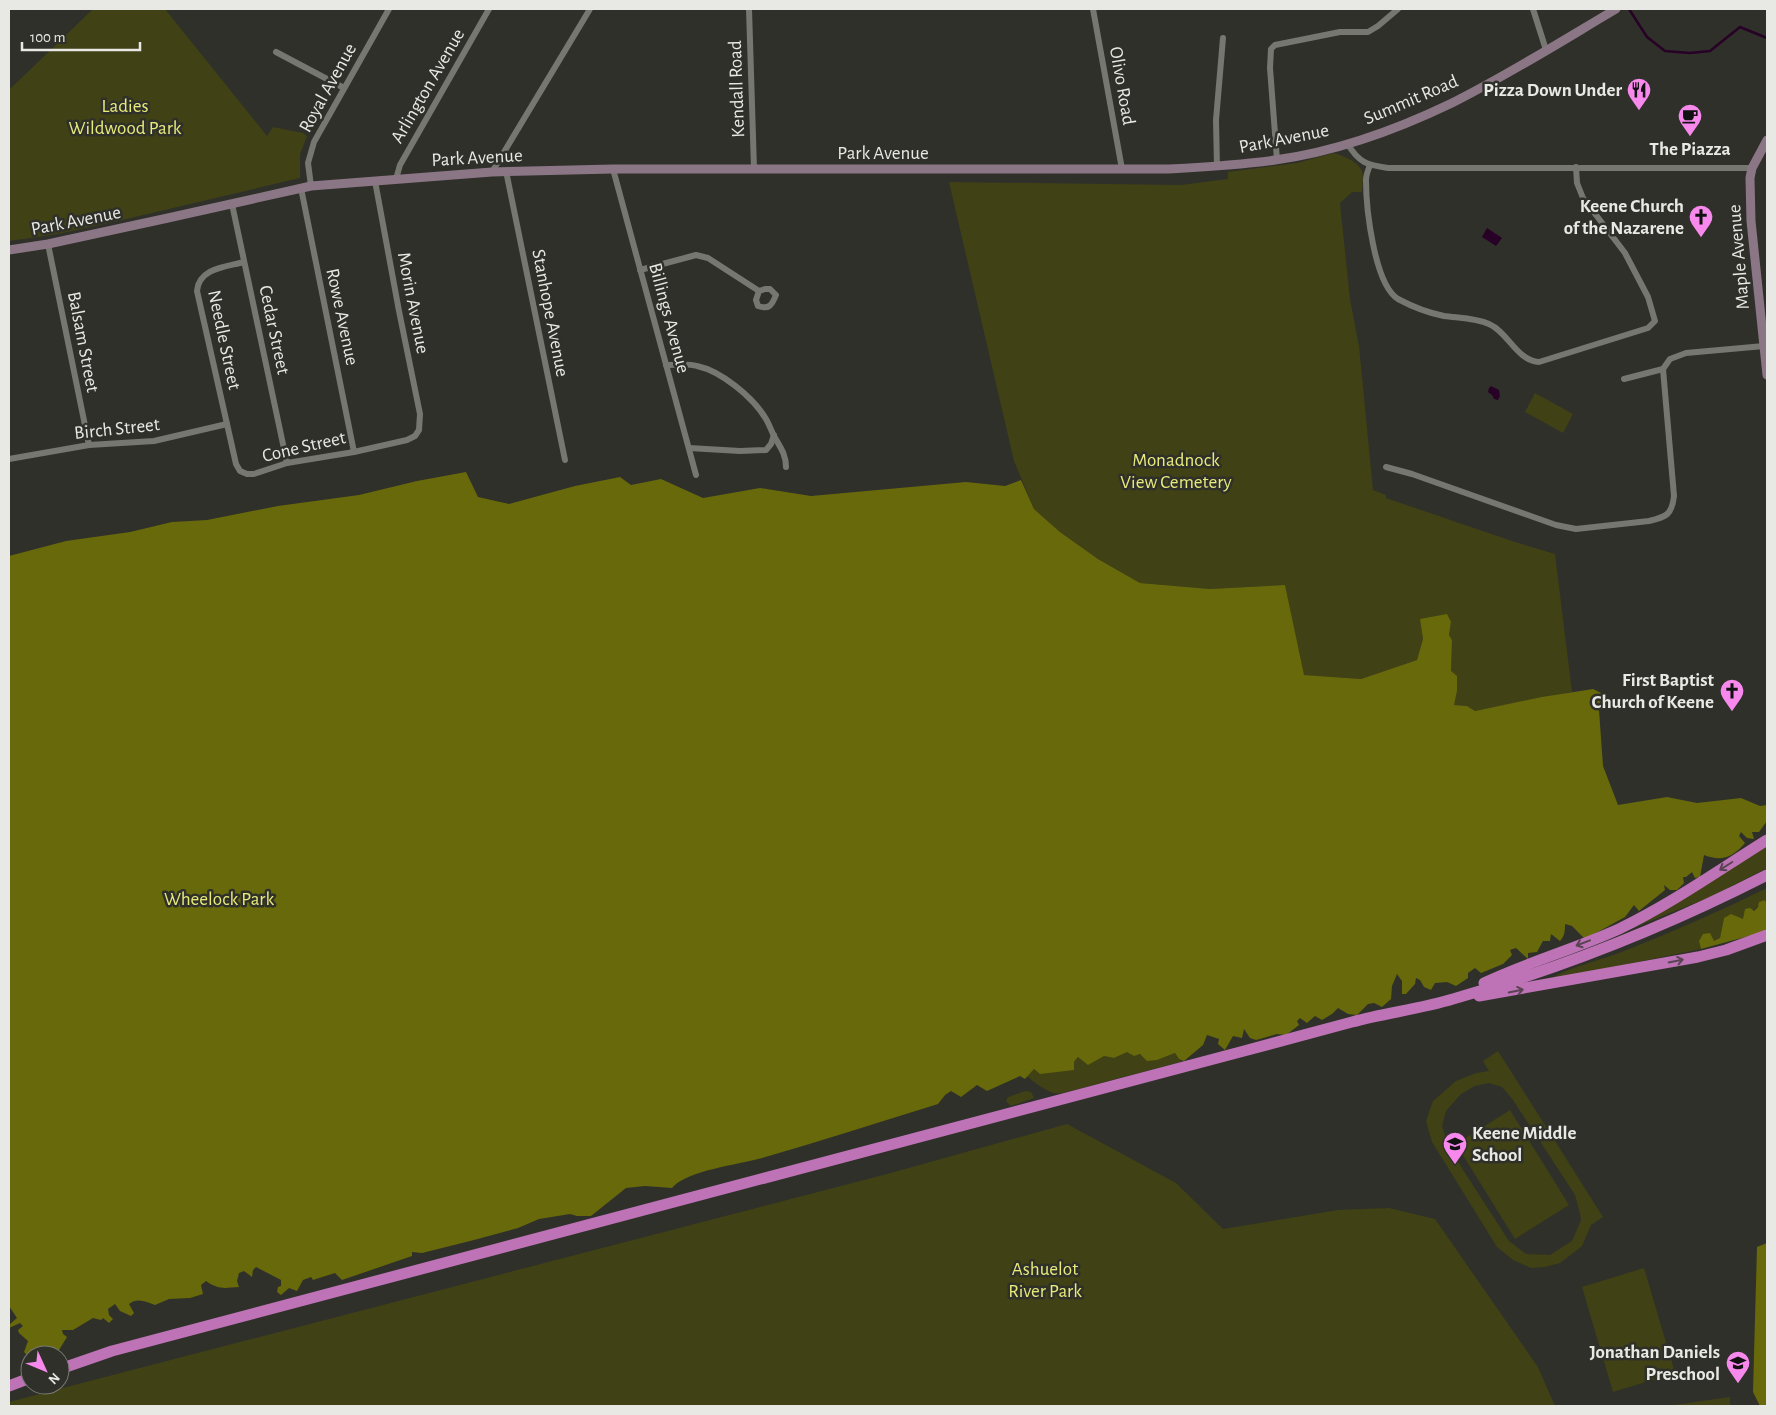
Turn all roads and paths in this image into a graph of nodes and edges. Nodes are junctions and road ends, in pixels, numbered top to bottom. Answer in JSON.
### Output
{"nodes":[{"id":1,"x":388,"y":9,"type":"edge"},
{"id":2,"x":489,"y":9,"type":"edge"},
{"id":3,"x":590,"y":9,"type":"edge"},
{"id":4,"x":749,"y":9,"type":"edge"},
{"id":5,"x":1093,"y":9,"type":"edge"},
{"id":6,"x":1398,"y":9,"type":"edge"},
{"id":7,"x":1533,"y":9,"type":"edge"},
{"id":8,"x":1616,"y":9,"type":"edge"},
{"id":9,"x":1223,"y":38,"type":"dead end"},
{"id":10,"x":1546,"y":50,"type":"junction"},
{"id":11,"x":276,"y":52,"type":"dead end"},
{"id":12,"x":344,"y":88,"type":"junction"},
{"id":13,"x":1767,"y":140,"type":"edge"},
{"id":14,"x":1347,"y":143,"type":"junction"},
{"id":15,"x":1276,"y":160,"type":"junction"},
{"id":16,"x":1370,"y":166,"type":"junction"},
{"id":17,"x":1216,"y":167,"type":"junction"},
{"id":18,"x":1576,"y":167,"type":"junction"},
{"id":19,"x":613,"y":168,"type":"junction"},
{"id":20,"x":1752,"y":168,"type":"junction"},
{"id":21,"x":754,"y":169,"type":"junction"},
{"id":22,"x":1122,"y":169,"type":"junction"},
{"id":23,"x":492,"y":172,"type":"junction"},
{"id":24,"x":506,"y":172,"type":"junction"},
{"id":25,"x":396,"y":180,"type":"junction"},
{"id":26,"x":375,"y":181,"type":"junction"},
{"id":27,"x":311,"y":186,"type":"junction"},
{"id":28,"x":301,"y":188,"type":"junction"},
{"id":29,"x":232,"y":204,"type":"junction"},
{"id":30,"x":48,"y":244,"type":"junction"},
{"id":31,"x":9,"y":250,"type":"edge"},
{"id":32,"x":244,"y":262,"type":"junction"},
{"id":33,"x":640,"y":270,"type":"junction"},
{"id":34,"x":759,"y":291,"type":"dead end"},
{"id":35,"x":1764,"y":346,"type":"junction"},
{"id":36,"x":666,"y":365,"type":"junction"},
{"id":37,"x":1663,"y":369,"type":"junction"},
{"id":38,"x":1767,"y":375,"type":"edge"},
{"id":39,"x":1624,"y":379,"type":"dead end"},
{"id":40,"x":227,"y":424,"type":"junction"},
{"id":41,"x":420,"y":430,"type":"joint"},
{"id":42,"x":774,"y":435,"type":"junction"},
{"id":43,"x":89,"y":445,"type":"junction"},
{"id":44,"x":689,"y":448,"type":"junction"},
{"id":45,"x":354,"y":452,"type":"junction"},
{"id":46,"x":9,"y":459,"type":"edge"},
{"id":47,"x":565,"y":460,"type":"dead end"},
{"id":48,"x":288,"y":463,"type":"junction"},
{"id":49,"x":786,"y":467,"type":"dead end"},
{"id":50,"x":1386,"y":467,"type":"dead end"},
{"id":51,"x":696,"y":475,"type":"dead end"},
{"id":52,"x":1767,"y":840,"type":"edge"},
{"id":53,"x":1767,"y":875,"type":"edge"},
{"id":54,"x":1767,"y":935,"type":"edge"},
{"id":55,"x":1450,"y":1000,"type":"junction"},
{"id":56,"x":70,"y":1365,"type":"edge"}],
"edges":[{"from":1,"to":12,"type":"street","name":"Royal Avenue"},
{"from":2,"to":25,"type":"street","name":"Arlington Avenue"},
{"from":3,"to":23,"type":"street"},
{"from":4,"to":21,"type":"street","name":"Kendall Road"},
{"from":5,"to":22,"type":"street","name":"Olivo Road"},
{"from":6,"to":15,"type":"street"},
{"from":7,"to":10,"type":"street"},
{"from":8,"to":10,"type":"street","name":"Summit Road"},
{"from":9,"to":17,"type":"street"},
{"from":10,"to":14,"type":"street","name":"Summit Road"},
{"from":11,"to":12,"type":"street"},
{"from":12,"to":27,"type":"street","name":"Royal Avenue"},
{"from":13,"to":20,"type":"street","name":"Maple Avenue"},
{"from":14,"to":15,"type":"street","name":"Park Avenue"},
{"from":14,"to":16,"type":"street","name":"Park Avenue"},
{"from":15,"to":17,"type":"street","name":"Park Avenue"},
{"from":16,"to":18,"type":"street"},
{"from":16,"to":18,"type":"street"},
{"from":17,"to":22,"type":"street","name":"Park Avenue"},
{"from":18,"to":20,"type":"street"},
{"from":19,"to":21,"type":"street","name":"Park Avenue"},
{"from":19,"to":24,"type":"street","name":"Park Avenue"},
{"from":19,"to":33,"type":"street","name":"Billings Avenue"},
{"from":20,"to":35,"type":"street","name":"Maple Avenue"},
{"from":21,"to":22,"type":"street","name":"Park Avenue"},
{"from":23,"to":24,"type":"street","name":"Park Avenue"},
{"from":23,"to":25,"type":"street","name":"Park Avenue"},
{"from":24,"to":47,"type":"street","name":"Stanhope Avenue"},
{"from":25,"to":26,"type":"street","name":"Park Avenue"},
{"from":26,"to":27,"type":"street","name":"Park Avenue"},
{"from":26,"to":41,"type":"street","name":"Morin Avenue"},
{"from":27,"to":28,"type":"street","name":"Park Avenue"},
{"from":28,"to":29,"type":"street","name":"Park Avenue"},
{"from":28,"to":45,"type":"street","name":"Rowe Avenue"},
{"from":29,"to":30,"type":"street","name":"Park Avenue"},
{"from":29,"to":32,"type":"street","name":"Cedar Street"},
{"from":30,"to":31,"type":"street","name":"Park Avenue"},
{"from":30,"to":43,"type":"street","name":"Balsam Street"},
{"from":32,"to":40,"type":"street","name":"Needle Street"},
{"from":32,"to":48,"type":"street","name":"Cedar Street"},
{"from":33,"to":34,"type":"street"},
{"from":33,"to":36,"type":"street","name":"Billings Avenue"},
{"from":35,"to":37,"type":"street"},
{"from":35,"to":38,"type":"street","name":"Maple Avenue"},
{"from":36,"to":42,"type":"street"},
{"from":36,"to":44,"type":"street","name":"Billings Avenue"},
{"from":37,"to":39,"type":"street"},
{"from":37,"to":50,"type":"street"},
{"from":40,"to":43,"type":"street","name":"Birch Street"},
{"from":40,"to":48,"type":"street","name":"Cone Street"},
{"from":41,"to":45,"type":"street","name":"Cone Street"},
{"from":42,"to":44,"type":"street"},
{"from":42,"to":49,"type":"street"},
{"from":43,"to":46,"type":"street","name":"Birch Street"},
{"from":44,"to":51,"type":"street","name":"Billings Avenue"},
{"from":45,"to":48,"type":"street","name":"Cone Street"},
{"from":52,"to":55,"type":"highway","one_way":true},
{"from":53,"to":55,"type":"highway"},
{"from":55,"to":54,"type":"highway","one_way":true},
{"from":55,"to":56,"type":"highway"}]}
